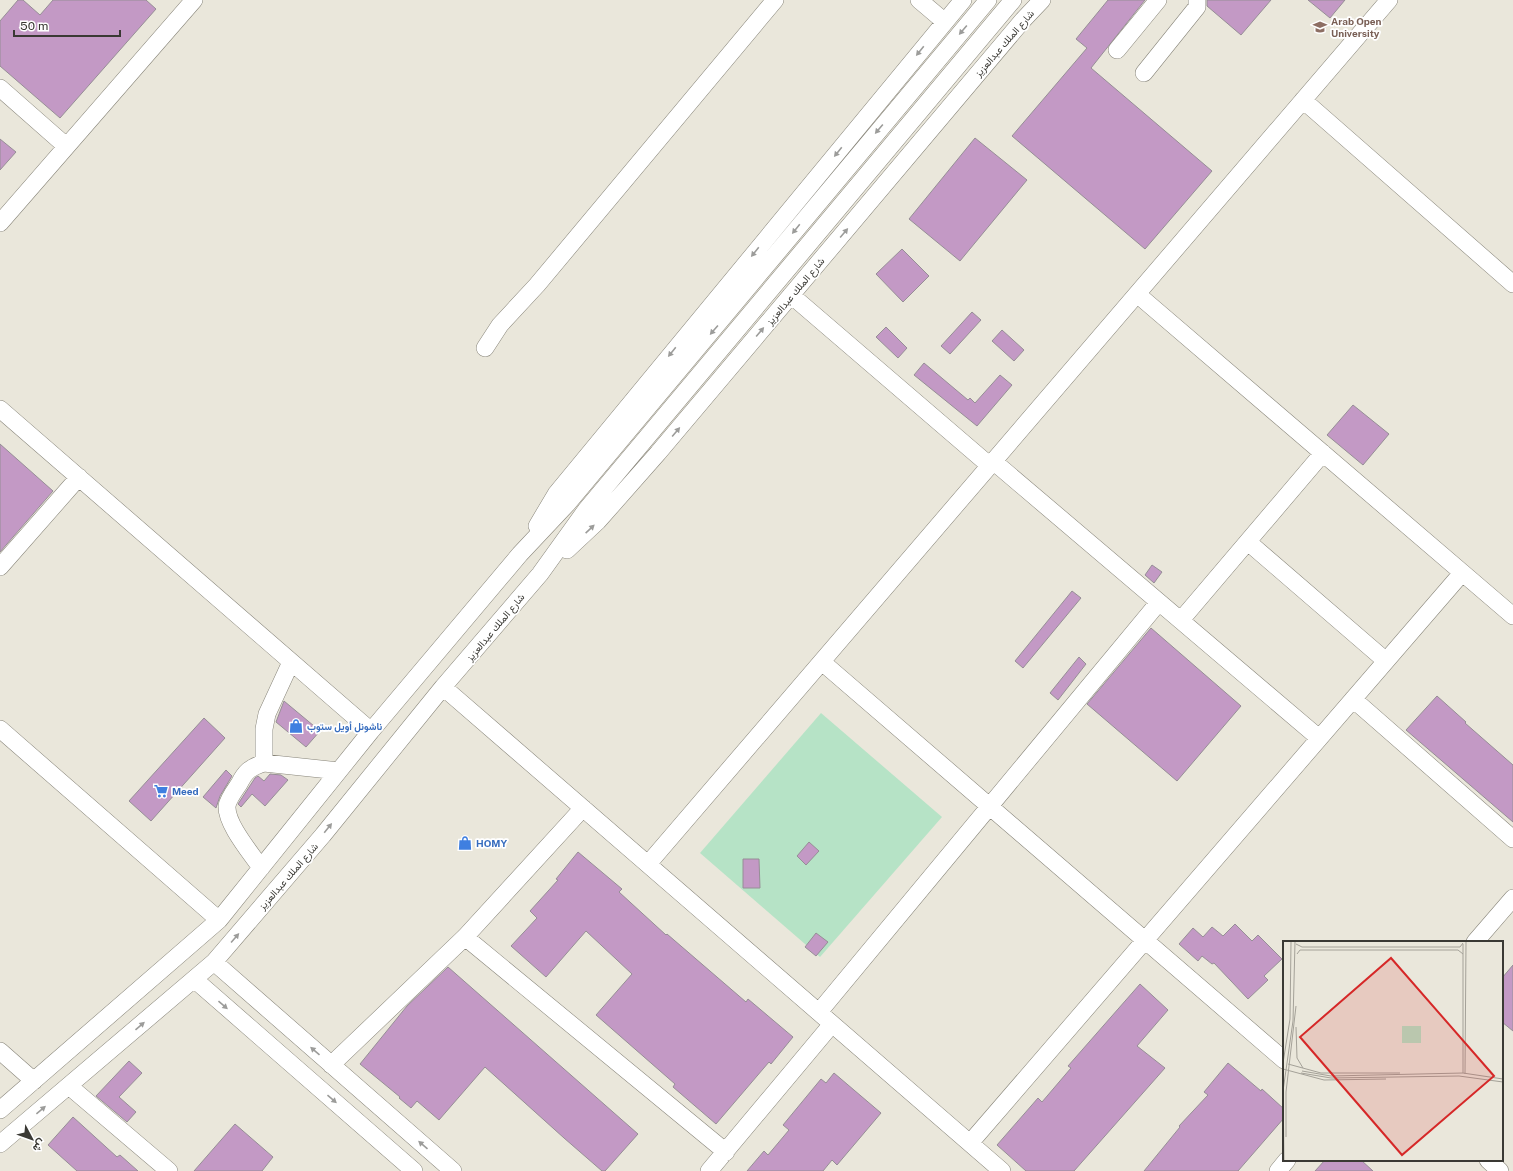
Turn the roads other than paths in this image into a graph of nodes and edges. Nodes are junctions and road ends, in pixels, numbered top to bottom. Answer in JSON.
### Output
{"nodes":[{"id":1,"x":194,"y":0,"type":"edge"},
{"id":2,"x":775,"y":0,"type":"edge"},
{"id":3,"x":920,"y":0,"type":"edge"},
{"id":4,"x":963,"y":0,"type":"edge"},
{"id":5,"x":988,"y":0,"type":"edge"},
{"id":6,"x":1013,"y":0,"type":"edge"},
{"id":7,"x":1042,"y":0,"type":"edge"},
{"id":8,"x":1158,"y":0,"type":"edge"},
{"id":9,"x":1197,"y":0,"type":"edge"},
{"id":10,"x":1389,"y":0,"type":"edge"},
{"id":11,"x":944,"y":22,"type":"junction"},
{"id":12,"x":1117,"y":50,"type":"dead end"},
{"id":13,"x":1144,"y":74,"type":"dead end"},
{"id":14,"x":0,"y":88,"type":"edge"},
{"id":15,"x":1303,"y":100,"type":"junction"},
{"id":16,"x":66,"y":146,"type":"junction"},
{"id":17,"x":0,"y":223,"type":"edge"},
{"id":18,"x":1513,"y":284,"type":"edge"},
{"id":19,"x":1137,"y":294,"type":"junction"},
{"id":20,"x":791,"y":295,"type":"junction"},
{"id":21,"x":485,"y":348,"type":"dead end"},
{"id":22,"x":0,"y":409,"type":"edge"},
{"id":23,"x":1323,"y":453,"type":"junction"},
{"id":24,"x":991,"y":463,"type":"junction"},
{"id":25,"x":79,"y":477,"type":"junction"},
{"id":26,"x":1248,"y":542,"type":"junction"},
{"id":27,"x":520,"y":554,"type":"junction"},
{"id":28,"x":0,"y":567,"type":"edge"},
{"id":29,"x":1462,"y":572,"type":"junction"},
{"id":30,"x":540,"y":574,"type":"junction"},
{"id":31,"x":1159,"y":602,"type":"junction"},
{"id":32,"x":1513,"y":616,"type":"edge"},
{"id":33,"x":1181,"y":620,"type":"junction"},
{"id":34,"x":1386,"y":661,"type":"junction"},
{"id":35,"x":291,"y":662,"type":"junction"},
{"id":36,"x":822,"y":662,"type":"junction"},
{"id":37,"x":443,"y":687,"type":"junction"},
{"id":38,"x":1354,"y":699,"type":"junction"},
{"id":39,"x":0,"y":729,"type":"edge"},
{"id":40,"x":371,"y":731,"type":"junction"},
{"id":41,"x":1319,"y":738,"type":"junction"},
{"id":42,"x":264,"y":763,"type":"junction"},
{"id":43,"x":339,"y":771,"type":"junction"},
{"id":44,"x":990,"y":806,"type":"junction"},
{"id":45,"x":583,"y":808,"type":"junction"},
{"id":46,"x":1513,"y":839,"type":"edge"},
{"id":47,"x":648,"y":864,"type":"junction"},
{"id":48,"x":261,"y":868,"type":"junction"},
{"id":49,"x":1513,"y":898,"type":"edge"},
{"id":50,"x":219,"y":920,"type":"junction"},
{"id":51,"x":465,"y":938,"type":"junction"},
{"id":52,"x":1145,"y":940,"type":"junction"},
{"id":53,"x":1476,"y":941,"type":"edge"},
{"id":54,"x":214,"y":962,"type":"junction"},
{"id":55,"x":194,"y":979,"type":"junction"},
{"id":56,"x":819,"y":1012,"type":"junction"},
{"id":57,"x":832,"y":1024,"type":"junction"},
{"id":58,"x":0,"y":1051,"type":"edge"},
{"id":59,"x":1283,"y":1059,"type":"edge"},
{"id":60,"x":331,"y":1065,"type":"junction"},
{"id":61,"x":34,"y":1081,"type":"junction"},
{"id":62,"x":69,"y":1086,"type":"junction"},
{"id":63,"x":0,"y":1110,"type":"edge"},
{"id":64,"x":970,"y":1143,"type":"junction"},
{"id":65,"x":0,"y":1144,"type":"edge"},
{"id":66,"x":726,"y":1152,"type":"junction"},
{"id":67,"x":1286,"y":1161,"type":"edge"},
{"id":68,"x":1489,"y":1161,"type":"edge"},
{"id":69,"x":169,"y":1171,"type":"edge"},
{"id":70,"x":414,"y":1171,"type":"edge"},
{"id":71,"x":453,"y":1171,"type":"edge"},
{"id":72,"x":709,"y":1171,"type":"edge"},
{"id":73,"x":1002,"y":1171,"type":"edge"},
{"id":74,"x":1278,"y":1171,"type":"edge"},
{"id":75,"x":1500,"y":1171,"type":"edge"}],
"edges":[{"from":1,"to":16,"type":"street"},
{"from":2,"to":21,"type":"street"},
{"from":3,"to":11,"type":"street"},
{"from":4,"to":11,"type":"street"},
{"from":5,"to":27,"type":"street","one_way":true},
{"from":6,"to":30,"type":"street","name":"شارع الملك عبدالعزيز"},
{"from":20,"to":7,"type":"street","name":"شارع الملك عبدالعزيز","one_way":true},
{"from":8,"to":12,"type":"street"},
{"from":9,"to":13,"type":"street"},
{"from":10,"to":15,"type":"street"},
{"from":11,"to":27,"type":"street","one_way":true},
{"from":14,"to":16,"type":"street"},
{"from":15,"to":18,"type":"street"},
{"from":15,"to":19,"type":"street"},
{"from":16,"to":17,"type":"street"},
{"from":19,"to":23,"type":"street"},
{"from":19,"to":24,"type":"street"},
{"from":20,"to":24,"type":"street"},
{"from":30,"to":20,"type":"street","name":"شارع الملك عبدالعزيز","one_way":true},
{"from":22,"to":25,"type":"street"},
{"from":23,"to":26,"type":"street"},
{"from":23,"to":29,"type":"street"},
{"from":24,"to":31,"type":"street"},
{"from":24,"to":36,"type":"street"},
{"from":25,"to":28,"type":"street"},
{"from":25,"to":35,"type":"street"},
{"from":26,"to":33,"type":"street"},
{"from":26,"to":34,"type":"street"},
{"from":27,"to":40,"type":"street"},
{"from":29,"to":32,"type":"street"},
{"from":29,"to":34,"type":"street"},
{"from":30,"to":37,"type":"street","name":"شارع الملك عبدالعزيز"},
{"from":31,"to":33,"type":"street"},
{"from":31,"to":44,"type":"street"},
{"from":33,"to":41,"type":"street"},
{"from":34,"to":38,"type":"street"},
{"from":35,"to":40,"type":"street"},
{"from":35,"to":42,"type":"street"},
{"from":36,"to":44,"type":"street"},
{"from":36,"to":47,"type":"street"},
{"from":37,"to":45,"type":"street"},
{"from":54,"to":37,"type":"street","name":"شارع الملك عبدالعزيز","one_way":true},
{"from":38,"to":41,"type":"street"},
{"from":38,"to":46,"type":"street"},
{"from":39,"to":50,"type":"street"},
{"from":40,"to":43,"type":"street"},
{"from":41,"to":52,"type":"street"},
{"from":42,"to":43,"type":"street"},
{"from":42,"to":48,"type":"street"},
{"from":43,"to":48,"type":"street"},
{"from":44,"to":52,"type":"street"},
{"from":44,"to":56,"type":"street"},
{"from":45,"to":47,"type":"street"},
{"from":45,"to":51,"type":"street"},
{"from":47,"to":56,"type":"street"},
{"from":48,"to":50,"type":"street"},
{"from":49,"to":53,"type":"street"},
{"from":50,"to":61,"type":"street"},
{"from":51,"to":60,"type":"street"},
{"from":51,"to":66,"type":"street"},
{"from":52,"to":59,"type":"street"},
{"from":52,"to":64,"type":"street"},
{"from":54,"to":55,"type":"street","name":"شارع الملك عبدالعزيز"},
{"from":60,"to":54,"type":"street","one_way":true},
{"from":62,"to":55,"type":"street","name":"شارع الملك عبدالعزيز","one_way":true},
{"from":55,"to":70,"type":"street","one_way":true},
{"from":56,"to":57,"type":"street"},
{"from":57,"to":64,"type":"street"},
{"from":57,"to":66,"type":"street"},
{"from":58,"to":61,"type":"street"},
{"from":71,"to":60,"type":"street","one_way":true},
{"from":61,"to":63,"type":"street"},
{"from":65,"to":62,"type":"street","name":"شارع الملك عبدالعزيز","one_way":true},
{"from":62,"to":69,"type":"street"},
{"from":64,"to":73,"type":"street"},
{"from":66,"to":72,"type":"street"},
{"from":67,"to":74,"type":"street"},
{"from":68,"to":75,"type":"street"}]}
